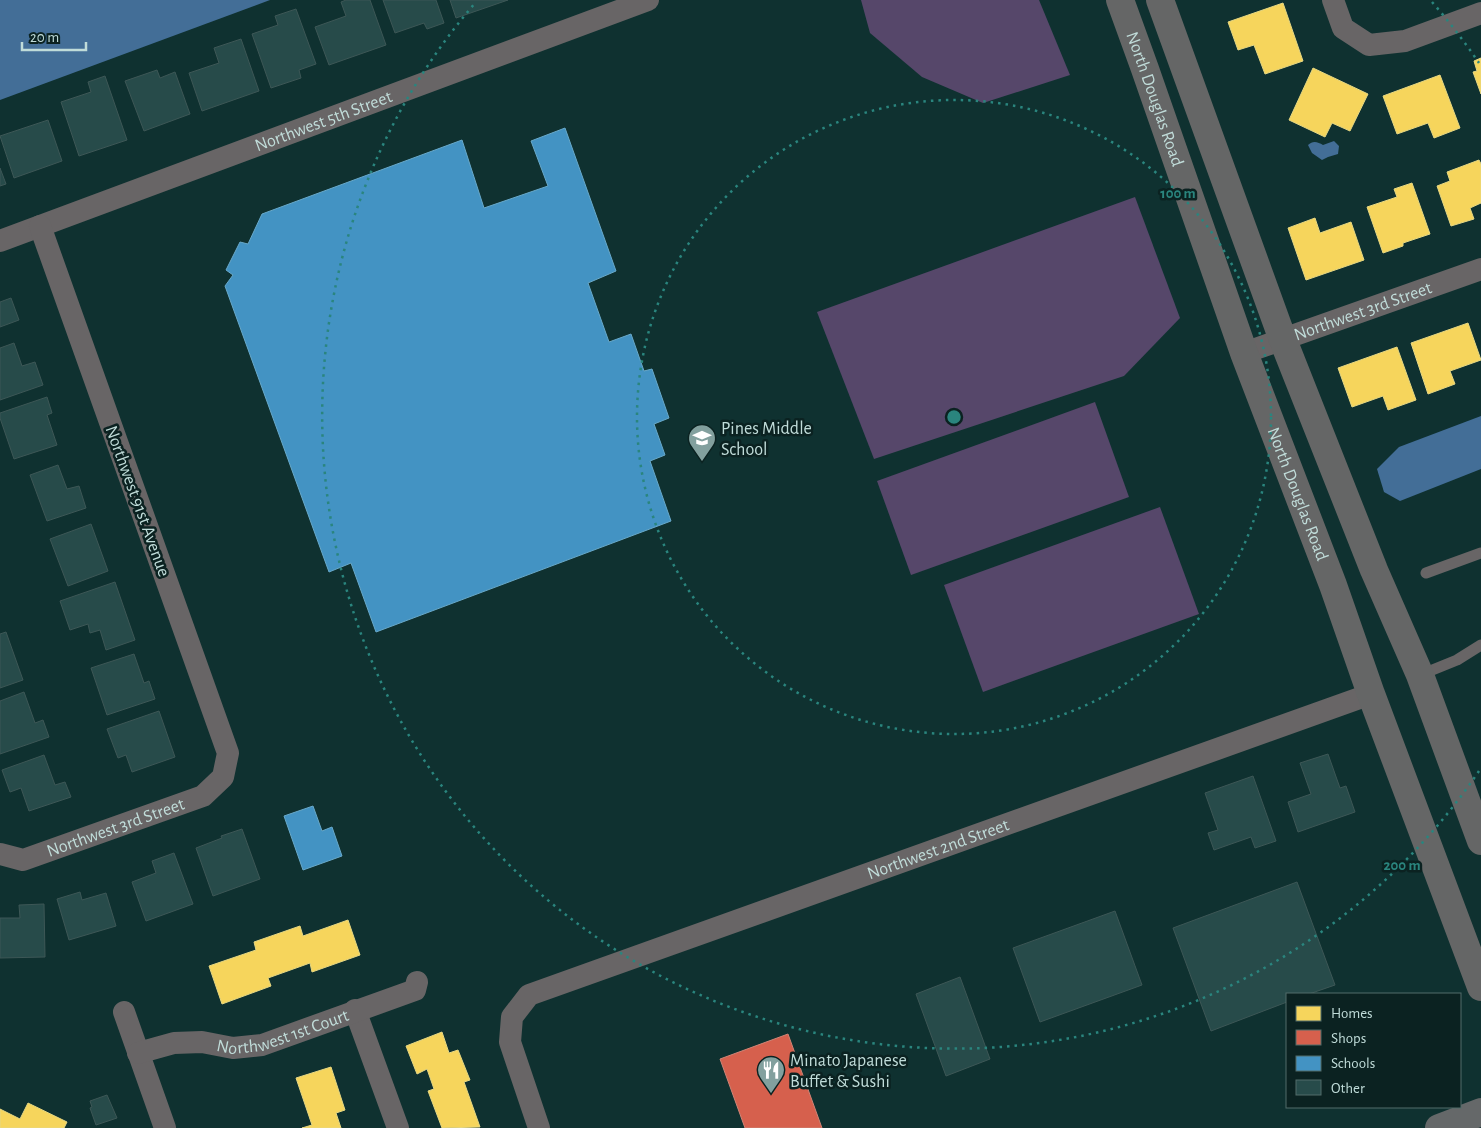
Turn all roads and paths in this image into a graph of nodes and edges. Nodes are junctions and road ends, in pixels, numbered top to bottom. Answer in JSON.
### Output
{"nodes":[{"id":1,"x":648,"y":0,"type":"edge"},
{"id":2,"x":1120,"y":0,"type":"edge"},
{"id":3,"x":1160,"y":0,"type":"edge"},
{"id":4,"x":1333,"y":0,"type":"edge"},
{"id":5,"x":1481,"y":13,"type":"edge"},
{"id":6,"x":40,"y":226,"type":"junction"},
{"id":7,"x":0,"y":241,"type":"edge"},
{"id":8,"x":1481,"y":269,"type":"edge"},
{"id":9,"x":1283,"y":340,"type":"junction"},
{"id":10,"x":1244,"y":353,"type":"junction"},
{"id":11,"x":1481,"y":553,"type":"edge"},
{"id":12,"x":1426,"y":573,"type":"dead end"},
{"id":13,"x":1481,"y":645,"type":"edge"},
{"id":14,"x":1420,"y":675,"type":"junction"},
{"id":15,"x":1371,"y":694,"type":"junction"},
{"id":16,"x":223,"y":776,"type":"joint"},
{"id":17,"x":1481,"y":841,"type":"edge"},
{"id":18,"x":1,"y":855,"type":"edge"},
{"id":19,"x":417,"y":982,"type":"dead end"},
{"id":20,"x":1481,"y":987,"type":"edge"},
{"id":21,"x":355,"y":1010,"type":"junction"},
{"id":22,"x":124,"y":1012,"type":"dead end"},
{"id":23,"x":138,"y":1053,"type":"junction"},
{"id":24,"x":1481,"y":1112,"type":"edge"},
{"id":25,"x":165,"y":1128,"type":"edge"},
{"id":26,"x":398,"y":1128,"type":"edge"},
{"id":27,"x":539,"y":1128,"type":"edge"},
{"id":28,"x":1439,"y":1128,"type":"edge"}],
"edges":[{"from":1,"to":6,"type":"street","name":"Northwest 5th Street"},
{"from":2,"to":10,"type":"main road","name":"North Douglas Road"},
{"from":3,"to":9,"type":"main road"},
{"from":4,"to":5,"type":"street"},
{"from":6,"to":7,"type":"street","name":"Northwest 5th Street"},
{"from":6,"to":16,"type":"street","name":"Northwest 91st Avenue"},
{"from":8,"to":9,"type":"street","name":"Northwest 3rd Street"},
{"from":9,"to":10,"type":"street","name":"Northwest 3rd Street"},
{"from":9,"to":14,"type":"main road"},
{"from":10,"to":15,"type":"main road","name":"North Douglas Road"},
{"from":11,"to":12,"type":"lane"},
{"from":13,"to":14,"type":"lane"},
{"from":14,"to":17,"type":"main road"},
{"from":15,"to":20,"type":"main road","name":"North Douglas Road"},
{"from":15,"to":27,"type":"street","name":"Northwest 2nd Street"},
{"from":16,"to":18,"type":"street","name":"Northwest 3rd Street"},
{"from":19,"to":21,"type":"street","name":"Northwest 1st Court"},
{"from":21,"to":23,"type":"street","name":"Northwest 1st Court"},
{"from":21,"to":26,"type":"street"},
{"from":22,"to":23,"type":"street"},
{"from":23,"to":25,"type":"street"},
{"from":24,"to":28,"type":"highway"}]}
